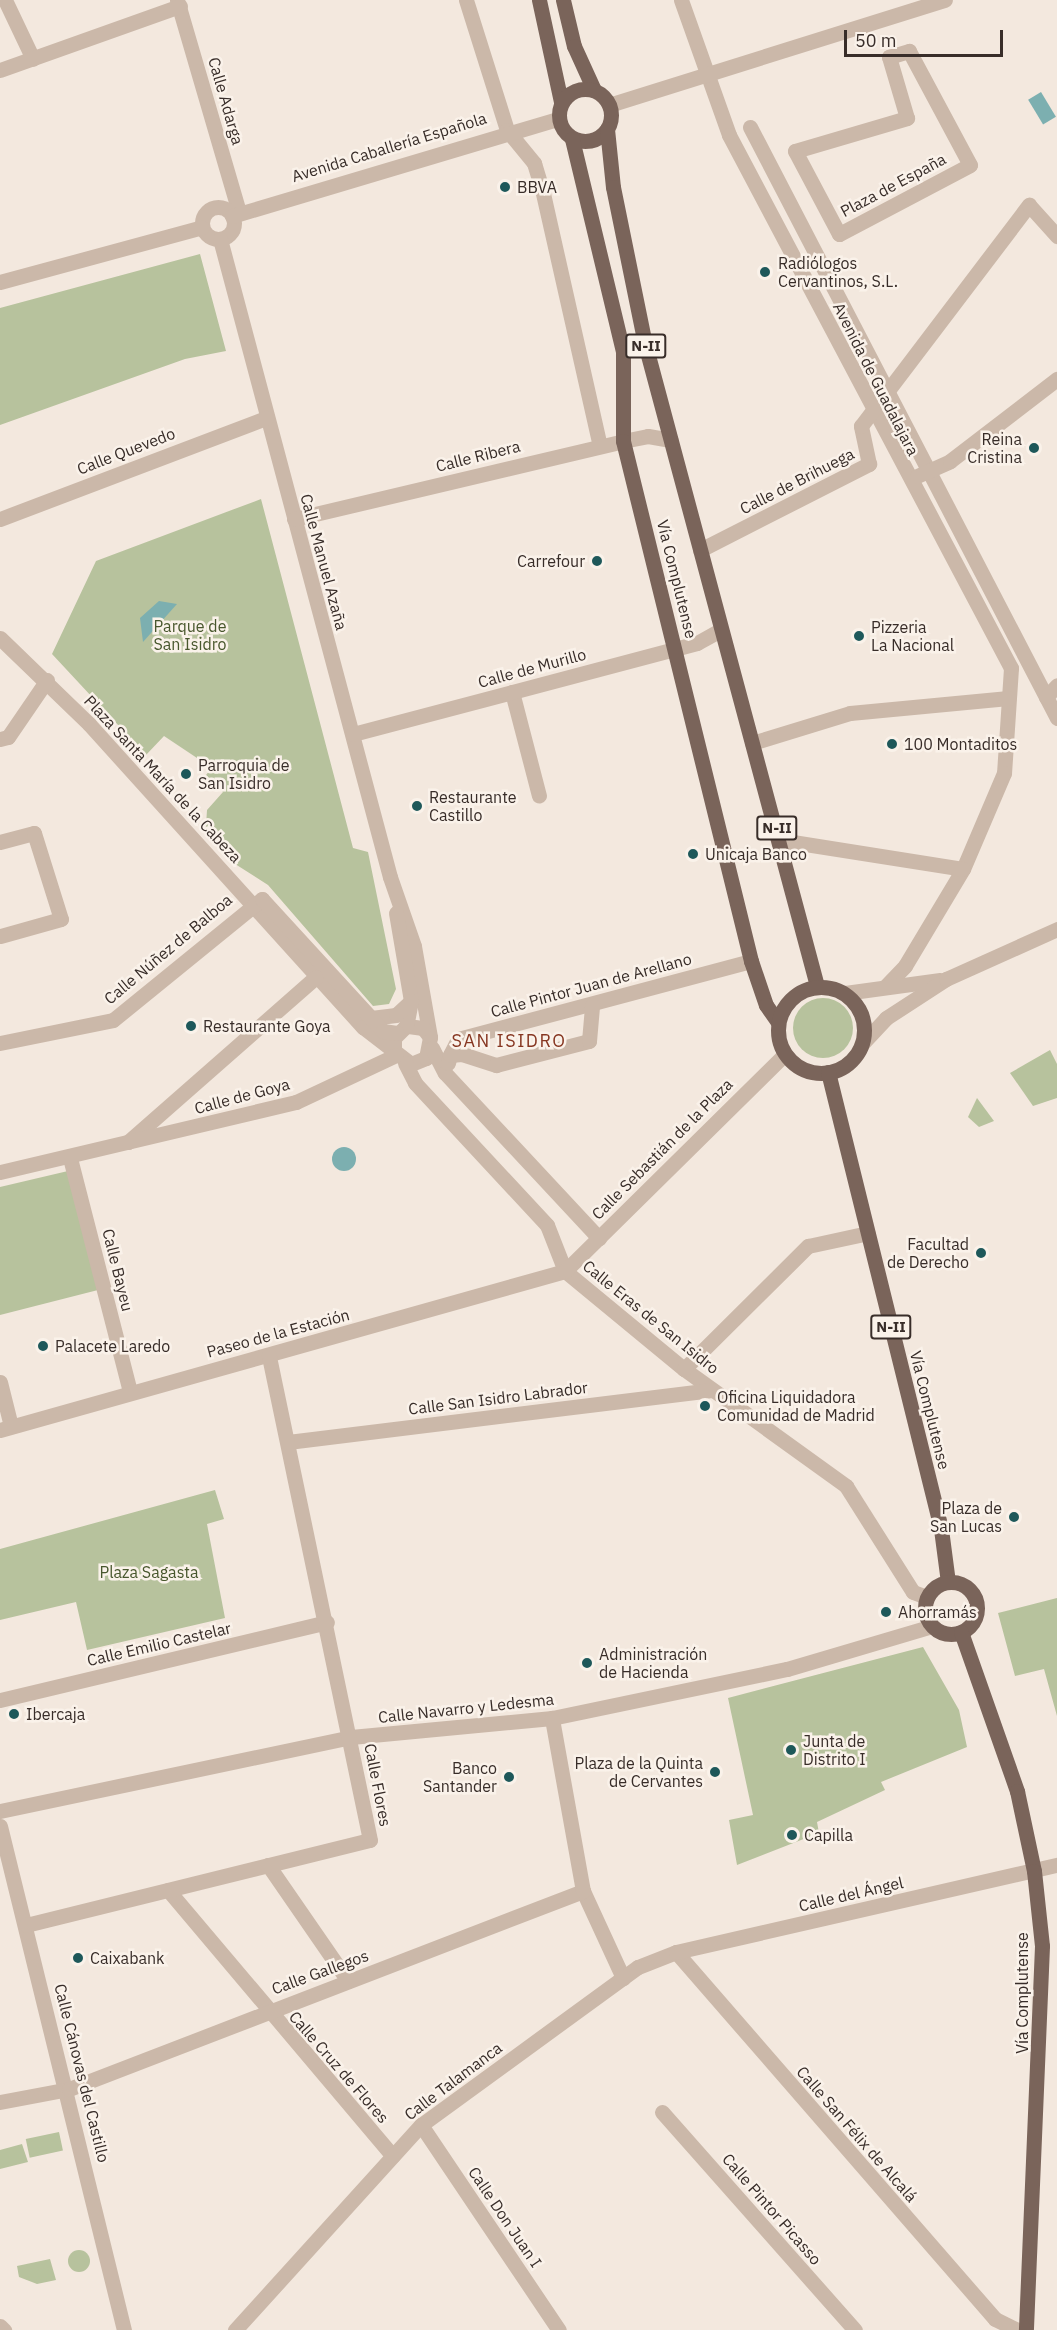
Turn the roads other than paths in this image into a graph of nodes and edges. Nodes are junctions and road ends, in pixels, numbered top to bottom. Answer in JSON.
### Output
{"nodes":[{"id":1,"x":5,"y":0,"type":"edge"},
{"id":2,"x":466,"y":0,"type":"edge"},
{"id":3,"x":538,"y":0,"type":"edge"},
{"id":4,"x":563,"y":0,"type":"edge"},
{"id":5,"x":681,"y":0,"type":"edge"},
{"id":6,"x":945,"y":0,"type":"edge"},
{"id":7,"x":179,"y":3,"type":"edge"},
{"id":8,"x":920,"y":4,"type":"edge"},
{"id":9,"x":33,"y":58,"type":"junction"},
{"id":10,"x":0,"y":70,"type":"edge"},
{"id":11,"x":703,"y":72,"type":"junction"},
{"id":12,"x":594,"y":90,"type":"junction"},
{"id":13,"x":561,"y":102,"type":"junction"},
{"id":14,"x":609,"y":105,"type":"junction"},
{"id":15,"x":558,"y":119,"type":"junction"},
{"id":16,"x":750,"y":127,"type":"dead end"},
{"id":17,"x":607,"y":129,"type":"junction"},
{"id":18,"x":507,"y":130,"type":"junction"},
{"id":19,"x":573,"y":139,"type":"junction"},
{"id":20,"x":236,"y":214,"type":"junction"},
{"id":21,"x":202,"y":227,"type":"junction"},
{"id":22,"x":839,"y":234,"type":"joint"},
{"id":23,"x":1057,"y":236,"type":"edge"},
{"id":24,"x":220,"y":239,"type":"junction"},
{"id":25,"x":0,"y":282,"type":"edge"},
{"id":26,"x":1057,"y":379,"type":"edge"},
{"id":27,"x":889,"y":393,"type":"junction"},
{"id":28,"x":873,"y":411,"type":"junction"},
{"id":29,"x":266,"y":418,"type":"junction"},
{"id":30,"x":671,"y":440,"type":"junction"},
{"id":31,"x":623,"y":441,"type":"junction"},
{"id":32,"x":600,"y":446,"type":"junction"},
{"id":33,"x":926,"y":472,"type":"junction"},
{"id":34,"x":907,"y":480,"type":"junction"},
{"id":35,"x":0,"y":519,"type":"edge"},
{"id":36,"x":294,"y":519,"type":"junction"},
{"id":37,"x":700,"y":550,"type":"junction"},
{"id":38,"x":719,"y":631,"type":"junction"},
{"id":39,"x":0,"y":638,"type":"edge"},
{"id":40,"x":676,"y":648,"type":"junction"},
{"id":41,"x":48,"y":680,"type":"junction"},
{"id":42,"x":1057,"y":685,"type":"edge"},
{"id":43,"x":512,"y":692,"type":"junction"},
{"id":44,"x":1046,"y":697,"type":"junction"},
{"id":45,"x":1008,"y":698,"type":"junction"},
{"id":46,"x":1057,"y":718,"type":"edge"},
{"id":47,"x":353,"y":734,"type":"junction"},
{"id":48,"x":0,"y":739,"type":"edge"},
{"id":49,"x":752,"y":743,"type":"junction"},
{"id":50,"x":539,"y":796,"type":"dead end"},
{"id":51,"x":780,"y":840,"type":"junction"},
{"id":52,"x":0,"y":842,"type":"edge"},
{"id":53,"x":963,"y":869,"type":"junction"},
{"id":54,"x":396,"y":895,"type":"junction"},
{"id":55,"x":253,"y":902,"type":"junction"},
{"id":56,"x":1057,"y":929,"type":"edge"},
{"id":57,"x":0,"y":936,"type":"edge"},
{"id":58,"x":751,"y":961,"type":"junction"},
{"id":59,"x":315,"y":977,"type":"junction"},
{"id":60,"x":946,"y":979,"type":"junction"},
{"id":61,"x":817,"y":986,"type":"junction"},
{"id":62,"x":885,"y":987,"type":"junction"},
{"id":63,"x":845,"y":993,"type":"junction"},
{"id":64,"x":411,"y":1001,"type":"junction"},
{"id":65,"x":592,"y":1005,"type":"junction"},
{"id":66,"x":371,"y":1018,"type":"junction"},
{"id":67,"x":778,"y":1022,"type":"junction"},
{"id":68,"x":401,"y":1030,"type":"junction"},
{"id":69,"x":431,"y":1042,"type":"junction"},
{"id":70,"x":0,"y":1043,"type":"edge"},
{"id":71,"x":861,"y":1046,"type":"junction"},
{"id":72,"x":785,"y":1054,"type":"junction"},
{"id":73,"x":450,"y":1055,"type":"junction"},
{"id":74,"x":398,"y":1056,"type":"junction"},
{"id":75,"x":828,"y":1072,"type":"junction"},
{"id":76,"x":445,"y":1073,"type":"junction"},
{"id":77,"x":126,"y":1144,"type":"junction"},
{"id":78,"x":70,"y":1158,"type":"junction"},
{"id":79,"x":0,"y":1172,"type":"edge"},
{"id":80,"x":868,"y":1233,"type":"junction"},
{"id":81,"x":598,"y":1238,"type":"junction"},
{"id":82,"x":565,"y":1271,"type":"junction"},
{"id":83,"x":269,"y":1355,"type":"junction"},
{"id":84,"x":684,"y":1369,"type":"junction"},
{"id":85,"x":0,"y":1382,"type":"edge"},
{"id":86,"x":712,"y":1389,"type":"junction"},
{"id":87,"x":130,"y":1392,"type":"junction"},
{"id":88,"x":6,"y":1428,"type":"edge"},
{"id":89,"x":288,"y":1442,"type":"junction"},
{"id":90,"x":948,"y":1582,"type":"junction"},
{"id":91,"x":927,"y":1597,"type":"junction"},
{"id":92,"x":327,"y":1622,"type":"junction"},
{"id":93,"x":932,"y":1626,"type":"junction"},
{"id":94,"x":961,"y":1632,"type":"junction"},
{"id":95,"x":0,"y":1700,"type":"edge"},
{"id":96,"x":552,"y":1718,"type":"junction"},
{"id":97,"x":351,"y":1737,"type":"junction"},
{"id":98,"x":0,"y":1811,"type":"edge"},
{"id":99,"x":1,"y":1835,"type":"edge"},
{"id":100,"x":268,"y":1865,"type":"junction"},
{"id":101,"x":1057,"y":1865,"type":"edge"},
{"id":102,"x":1034,"y":1871,"type":"junction"},
{"id":103,"x":168,"y":1890,"type":"junction"},
{"id":104,"x":584,"y":1891,"type":"junction"},
{"id":105,"x":26,"y":1925,"type":"junction"},
{"id":106,"x":676,"y":1952,"type":"junction"},
{"id":107,"x":623,"y":1978,"type":"junction"},
{"id":108,"x":348,"y":1981,"type":"junction"},
{"id":109,"x":267,"y":2011,"type":"junction"},
{"id":110,"x":69,"y":2089,"type":"junction"},
{"id":111,"x":0,"y":2102,"type":"edge"},
{"id":112,"x":662,"y":2112,"type":"dead end"},
{"id":113,"x":421,"y":2125,"type":"junction"},
{"id":114,"x":393,"y":2156,"type":"junction"},
{"id":115,"x":0,"y":2326,"type":"edge"},
{"id":116,"x":552,"y":2328,"type":"edge"},
{"id":117,"x":4,"y":2330,"type":"edge"},
{"id":118,"x":124,"y":2330,"type":"edge"},
{"id":119,"x":235,"y":2330,"type":"edge"},
{"id":120,"x":855,"y":2330,"type":"edge"},
{"id":121,"x":1018,"y":2330,"type":"edge"},
{"id":122,"x":1026,"y":2330,"type":"edge"}],
"edges":[{"from":1,"to":9,"type":"street"},
{"from":2,"to":18,"type":"street"},
{"from":3,"to":13,"type":"main road"},
{"from":4,"to":12,"type":"main road"},
{"from":5,"to":11,"type":"street","name":"Avenida de Guadalajara"},
{"from":6,"to":8,"type":"street"},
{"from":7,"to":9,"type":"street"},
{"from":7,"to":20,"type":"street","name":"Calle Adarga"},
{"from":8,"to":11,"type":"street"},
{"from":9,"to":10,"type":"street"},
{"from":11,"to":14,"type":"street"},
{"from":11,"to":28,"type":"street","name":"Avenida de Guadalajara"},
{"from":12,"to":13,"type":"main road"},
{"from":12,"to":14,"type":"main road"},
{"from":13,"to":15,"type":"main road"},
{"from":14,"to":17,"type":"main road"},
{"from":15,"to":18,"type":"street","name":"Avenida Caballería Española"},
{"from":15,"to":19,"type":"main road"},
{"from":16,"to":27,"type":"street","name":"Avenida de Guadalajara"},
{"from":17,"to":19,"type":"main road"},
{"from":17,"to":30,"type":"main road","name":"Vía Complutense","number":"N-II"},
{"from":18,"to":20,"type":"street","name":"Avenida Caballería Española"},
{"from":18,"to":32,"type":"street"},
{"from":19,"to":31,"type":"main road","name":"Vía Complutense"},
{"from":20,"to":21,"type":"street","name":"Avenida Caballería Española"},
{"from":20,"to":24,"type":"street"},
{"from":21,"to":24,"type":"street"},
{"from":21,"to":25,"type":"street"},
{"from":22,"to":22,"type":"street","name":"Plaza de España"},
{"from":23,"to":27,"type":"street","name":"Calle de Brihuega"},
{"from":24,"to":29,"type":"street","name":"Calle Manuel Azaña"},
{"from":26,"to":33,"type":"street"},
{"from":27,"to":28,"type":"street","name":"Calle de Brihuega"},
{"from":27,"to":33,"type":"street","name":"Avenida de Guadalajara"},
{"from":28,"to":34,"type":"street","name":"Avenida de Guadalajara"},
{"from":28,"to":37,"type":"street","name":"Calle de Brihuega"},
{"from":29,"to":35,"type":"street","name":"Calle Quevedo"},
{"from":29,"to":36,"type":"street","name":"Calle Manuel Azaña"},
{"from":30,"to":31,"type":"street","name":"Calle Ribera"},
{"from":30,"to":37,"type":"main road","name":"Vía Complutense","number":"N-II"},
{"from":31,"to":32,"type":"street","name":"Calle Ribera"},
{"from":31,"to":40,"type":"main road","name":"Vía Complutense"},
{"from":32,"to":36,"type":"street","name":"Calle Ribera"},
{"from":33,"to":34,"type":"street","name":"Avenida de Guadalajara"},
{"from":33,"to":44,"type":"street","name":"Avenida de Guadalajara"},
{"from":34,"to":45,"type":"street","name":"Avenida de Guadalajara"},
{"from":36,"to":47,"type":"street","name":"Calle Manuel Azaña"},
{"from":37,"to":38,"type":"main road","name":"Vía Complutense","number":"N-II"},
{"from":38,"to":40,"type":"street","name":"Calle de Murillo"},
{"from":38,"to":49,"type":"main road","name":"Vía Complutense","number":"N-II"},
{"from":39,"to":41,"type":"street","name":"Plaza Santa María de la Cabeza"},
{"from":40,"to":43,"type":"street","name":"Calle de Murillo"},
{"from":40,"to":58,"type":"main road","name":"Vía Complutense"},
{"from":41,"to":48,"type":"street"},
{"from":41,"to":55,"type":"street","name":"Plaza Santa María de la Cabeza"},
{"from":42,"to":44,"type":"street"},
{"from":43,"to":47,"type":"street","name":"Calle de Murillo"},
{"from":43,"to":50,"type":"street"},
{"from":44,"to":46,"type":"street","name":"Avenida de Guadalajara"},
{"from":45,"to":49,"type":"street"},
{"from":45,"to":53,"type":"street"},
{"from":47,"to":54,"type":"street","name":"Calle Manuel Azaña"},
{"from":49,"to":51,"type":"main road","name":"Vía Complutense","number":"N-II"},
{"from":51,"to":53,"type":"street"},
{"from":51,"to":61,"type":"main road","name":"Vía Complutense","number":"N-II"},
{"from":52,"to":57,"type":"street"},
{"from":53,"to":62,"type":"street"},
{"from":54,"to":64,"type":"street","name":"Calle Manuel Azaña"},
{"from":54,"to":69,"type":"street","name":"Calle Manuel Azaña"},
{"from":55,"to":59,"type":"street","name":"Calle Eras de San Isidro"},
{"from":55,"to":66,"type":"street"},
{"from":55,"to":70,"type":"street","name":"Calle Núñez de Balboa"},
{"from":56,"to":60,"type":"street"},
{"from":58,"to":65,"type":"street","name":"Calle Pintor Juan de Arellano"},
{"from":58,"to":67,"type":"main road","name":"Vía Complutense"},
{"from":59,"to":74,"type":"street","name":"Calle Eras de San Isidro"},
{"from":59,"to":77,"type":"street","name":"Calle de Goya"},
{"from":60,"to":62,"type":"street"},
{"from":60,"to":71,"type":"street"},
{"from":61,"to":63,"type":"main road"},
{"from":61,"to":67,"type":"main road"},
{"from":62,"to":63,"type":"street"},
{"from":63,"to":71,"type":"main road"},
{"from":64,"to":66,"type":"street"},
{"from":64,"to":68,"type":"street","name":"Calle Manuel Azaña"},
{"from":65,"to":73,"type":"street","name":"Calle Pintor Juan de Arellano"},
{"from":65,"to":73,"type":"street"},
{"from":66,"to":68,"type":"street"},
{"from":67,"to":72,"type":"main road"},
{"from":68,"to":69,"type":"street"},
{"from":68,"to":74,"type":"street","name":"Calle Manuel Azaña"},
{"from":69,"to":74,"type":"street","name":"Calle de Goya"},
{"from":69,"to":76,"type":"street","name":"Calle Eras de San Isidro"},
{"from":71,"to":75,"type":"main road"},
{"from":72,"to":75,"type":"main road"},
{"from":72,"to":81,"type":"street","name":"Calle Sebastián de la Plaza"},
{"from":73,"to":76,"type":"street"},
{"from":74,"to":77,"type":"street","name":"Calle de Goya"},
{"from":74,"to":82,"type":"street","name":"Calle Eras de San Isidro"},
{"from":75,"to":80,"type":"main road","name":"Vía Complutense","number":"N-II"},
{"from":76,"to":81,"type":"street","name":"Calle Eras de San Isidro"},
{"from":77,"to":78,"type":"street","name":"Calle de Goya"},
{"from":78,"to":79,"type":"street","name":"Calle de Goya"},
{"from":78,"to":87,"type":"street","name":"Calle Bayeu"},
{"from":80,"to":84,"type":"street"},
{"from":80,"to":90,"type":"main road","name":"Vía Complutense","number":"N-II"},
{"from":81,"to":82,"type":"street","name":"Calle Sebastián de la Plaza"},
{"from":82,"to":83,"type":"street","name":"Paseo de la Estación"},
{"from":82,"to":84,"type":"street","name":"Calle Eras de San Isidro"},
{"from":83,"to":87,"type":"street","name":"Paseo de la Estación"},
{"from":83,"to":89,"type":"street","name":"Calle Flores"},
{"from":84,"to":86,"type":"street","name":"Calle Eras de San Isidro"},
{"from":85,"to":88,"type":"street"},
{"from":86,"to":89,"type":"street","name":"Calle San Isidro Labrador"},
{"from":86,"to":91,"type":"street","name":"Calle Eras de San Isidro"},
{"from":87,"to":88,"type":"street","name":"Paseo de la Estación"},
{"from":89,"to":92,"type":"street","name":"Calle Flores"},
{"from":90,"to":91,"type":"main road"},
{"from":90,"to":94,"type":"main road"},
{"from":91,"to":93,"type":"main road"},
{"from":92,"to":95,"type":"street","name":"Calle Emilio Castelar"},
{"from":92,"to":97,"type":"street","name":"Calle Flores"},
{"from":93,"to":94,"type":"main road"},
{"from":93,"to":96,"type":"street","name":"Calle Navarro y Ledesma"},
{"from":94,"to":102,"type":"main road","name":"Vía Complutense"},
{"from":96,"to":97,"type":"street","name":"Calle Navarro y Ledesma"},
{"from":96,"to":104,"type":"street"},
{"from":97,"to":98,"type":"street","name":"Calle Navarro y Ledesma"},
{"from":97,"to":100,"type":"street","name":"Calle Flores"},
{"from":99,"to":105,"type":"street","name":"Calle Cánovas del Castillo"},
{"from":100,"to":103,"type":"street","name":"Calle Flores"},
{"from":100,"to":108,"type":"street"},
{"from":101,"to":102,"type":"street","name":"Calle del Ángel"},
{"from":102,"to":106,"type":"street","name":"Calle del Ángel"},
{"from":102,"to":122,"type":"main road","name":"Vía Complutense"},
{"from":103,"to":105,"type":"street","name":"Calle Flores"},
{"from":103,"to":109,"type":"street","name":"Calle Cruz de Flores"},
{"from":104,"to":107,"type":"street"},
{"from":104,"to":108,"type":"street","name":"Calle Gallegos"},
{"from":105,"to":110,"type":"street","name":"Calle Cánovas del Castillo"},
{"from":106,"to":107,"type":"street","name":"Calle Talamanca"},
{"from":106,"to":121,"type":"street","name":"Calle San Félix de Alcalá"},
{"from":107,"to":113,"type":"street","name":"Calle Talamanca"},
{"from":108,"to":109,"type":"street","name":"Calle Gallegos"},
{"from":109,"to":110,"type":"street","name":"Calle Gallegos"},
{"from":109,"to":114,"type":"street","name":"Calle Cruz de Flores"},
{"from":110,"to":111,"type":"street","name":"Calle Gallegos"},
{"from":110,"to":118,"type":"street","name":"Calle Cánovas del Castillo"},
{"from":112,"to":120,"type":"street","name":"Calle Pintor Picasso"},
{"from":113,"to":114,"type":"street","name":"Calle Talamanca"},
{"from":113,"to":116,"type":"street","name":"Calle Don Juan I"},
{"from":114,"to":119,"type":"street","name":"Calle Talamanca"},
{"from":115,"to":117,"type":"street"}]}
